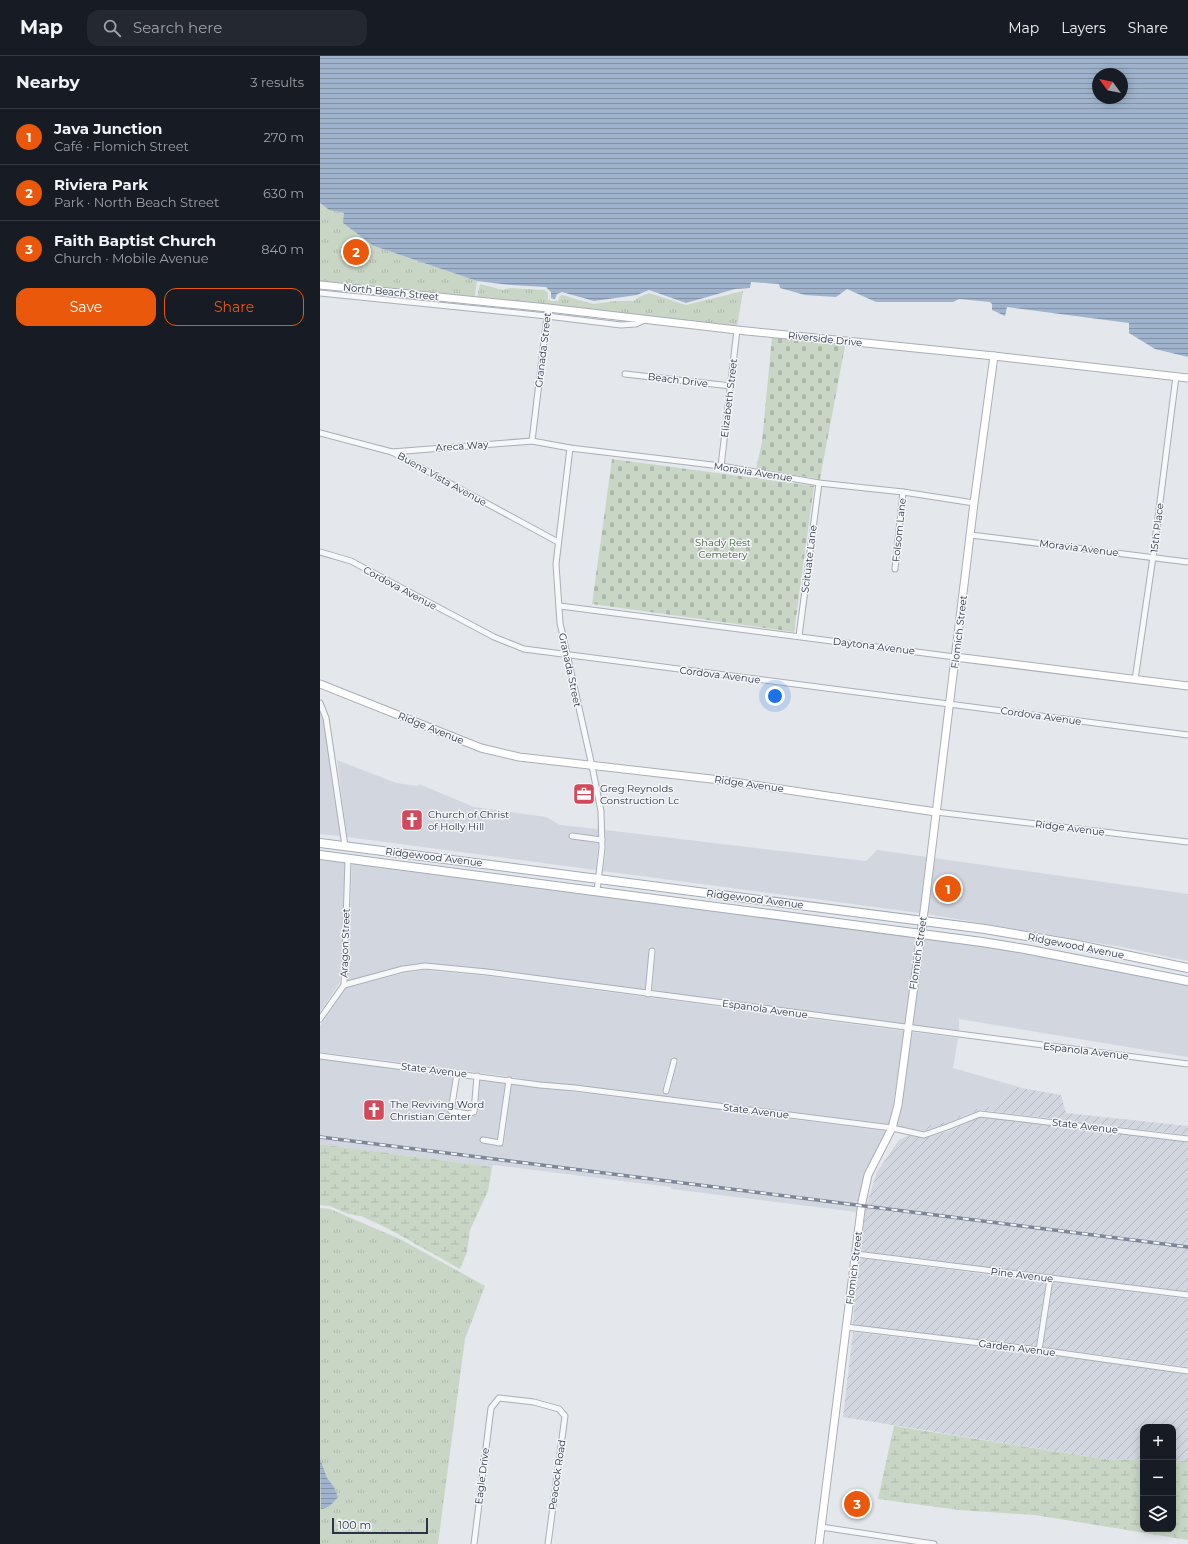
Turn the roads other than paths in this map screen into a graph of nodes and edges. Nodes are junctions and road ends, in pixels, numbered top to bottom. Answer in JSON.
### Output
{"nodes":[{"id":1,"x":320,"y":285,"type":"edge"},
{"id":2,"x":320,"y":293,"type":"edge"},
{"id":3,"x":462,"y":299,"type":"joint"},
{"id":4,"x":548,"y":308,"type":"junction"},
{"id":5,"x":547,"y":316,"type":"junction"},
{"id":6,"x":645,"y":319,"type":"junction"},
{"id":7,"x":737,"y":330,"type":"junction"},
{"id":8,"x":994,"y":356,"type":"junction"},
{"id":9,"x":625,"y":374,"type":"dead end"},
{"id":10,"x":1176,"y":376,"type":"junction"},
{"id":11,"x":1188,"y":378,"type":"edge"},
{"id":12,"x":731,"y":386,"type":"junction"},
{"id":13,"x":320,"y":433,"type":"edge"},
{"id":14,"x":532,"y":441,"type":"junction"},
{"id":15,"x":570,"y":448,"type":"junction"},
{"id":16,"x":392,"y":452,"type":"junction"},
{"id":17,"x":721,"y":466,"type":"junction"},
{"id":18,"x":819,"y":483,"type":"junction"},
{"id":19,"x":903,"y":492,"type":"junction"},
{"id":20,"x":974,"y":503,"type":"junction"},
{"id":21,"x":971,"y":535,"type":"junction"},
{"id":22,"x":558,"y":542,"type":"junction"},
{"id":23,"x":320,"y":552,"type":"edge"},
{"id":24,"x":1153,"y":557,"type":"junction"},
{"id":25,"x":1188,"y":562,"type":"edge"},
{"id":26,"x":895,"y":569,"type":"dead end"},
{"id":27,"x":560,"y":606,"type":"junction"},
{"id":28,"x":799,"y":636,"type":"junction"},
{"id":29,"x":566,"y":656,"type":"junction"},
{"id":30,"x":955,"y":656,"type":"junction"},
{"id":31,"x":1135,"y":680,"type":"junction"},
{"id":32,"x":320,"y":684,"type":"edge"},
{"id":33,"x":1188,"y":686,"type":"edge"},
{"id":34,"x":320,"y":703,"type":"edge"},
{"id":35,"x":950,"y":704,"type":"junction"},
{"id":36,"x":1188,"y":735,"type":"edge"},
{"id":37,"x":592,"y":766,"type":"junction"},
{"id":38,"x":936,"y":812,"type":"junction"},
{"id":39,"x":572,"y":836,"type":"dead end"},
{"id":40,"x":602,"y":840,"type":"junction"},
{"id":41,"x":1188,"y":842,"type":"edge"},
{"id":42,"x":320,"y":843,"type":"edge"},
{"id":43,"x":345,"y":846,"type":"junction"},
{"id":44,"x":320,"y":856,"type":"edge"},
{"id":45,"x":348,"y":859,"type":"junction"},
{"id":46,"x":599,"y":878,"type":"junction"},
{"id":47,"x":597,"y":891,"type":"junction"},
{"id":48,"x":922,"y":920,"type":"junction"},
{"id":49,"x":921,"y":933,"type":"junction"},
{"id":50,"x":652,"y":951,"type":"dead end"},
{"id":51,"x":1188,"y":968,"type":"edge"},
{"id":52,"x":1188,"y":981,"type":"edge"},
{"id":53,"x":344,"y":985,"type":"junction"},
{"id":54,"x":648,"y":994,"type":"junction"},
{"id":55,"x":320,"y":1019,"type":"edge"},
{"id":56,"x":908,"y":1029,"type":"junction"},
{"id":57,"x":320,"y":1056,"type":"edge"},
{"id":58,"x":674,"y":1061,"type":"dead end"},
{"id":59,"x":1188,"y":1064,"type":"edge"},
{"id":60,"x":457,"y":1073,"type":"junction"},
{"id":61,"x":477,"y":1076,"type":"junction"},
{"id":62,"x":509,"y":1080,"type":"junction"},
{"id":63,"x":666,"y":1091,"type":"dead end"},
{"id":64,"x":892,"y":1128,"type":"junction"},
{"id":65,"x":1188,"y":1139,"type":"edge"},
{"id":66,"x":483,"y":1140,"type":"dead end"},
{"id":67,"x":856,"y":1254,"type":"junction"},
{"id":68,"x":1050,"y":1279,"type":"junction"},
{"id":69,"x":1188,"y":1295,"type":"edge"},
{"id":70,"x":846,"y":1327,"type":"junction"},
{"id":71,"x":1039,"y":1350,"type":"junction"},
{"id":72,"x":1188,"y":1371,"type":"edge"},
{"id":73,"x":491,"y":1408,"type":"joint"},
{"id":74,"x":821,"y":1526,"type":"junction"},
{"id":75,"x":474,"y":1544,"type":"edge"},
{"id":76,"x":548,"y":1544,"type":"edge"},
{"id":77,"x":819,"y":1544,"type":"edge"},
{"id":78,"x":934,"y":1544,"type":"edge"}],
"edges":[{"from":1,"to":3,"type":"street","name":"North Beach Street"},
{"from":2,"to":5,"type":"street"},
{"from":3,"to":4,"type":"street","name":"Riverside Drive"},
{"from":4,"to":5,"type":"street","name":"Granada Street"},
{"from":4,"to":6,"type":"street","name":"Riverside Drive"},
{"from":5,"to":6,"type":"street"},
{"from":5,"to":14,"type":"street","name":"Granada Street"},
{"from":6,"to":7,"type":"street","name":"Riverside Drive"},
{"from":7,"to":8,"type":"street","name":"Riverside Drive"},
{"from":7,"to":12,"type":"street","name":"Elizabeth Street"},
{"from":8,"to":10,"type":"street","name":"Riverside Drive"},
{"from":8,"to":20,"type":"street","name":"Flomich Street"},
{"from":9,"to":12,"type":"street","name":"Beach Drive"},
{"from":10,"to":11,"type":"street","name":"Riverside Drive"},
{"from":10,"to":24,"type":"street","name":"15th Place"},
{"from":12,"to":17,"type":"street","name":"Elizabeth Street"},
{"from":13,"to":16,"type":"street","name":"Buena Vista Avenue"},
{"from":14,"to":15,"type":"street","name":"Moravia Avenue"},
{"from":14,"to":16,"type":"street","name":"Areca Way"},
{"from":15,"to":17,"type":"street","name":"Moravia Avenue"},
{"from":15,"to":22,"type":"street","name":"Granada Street"},
{"from":16,"to":22,"type":"street","name":"Buena Vista Avenue"},
{"from":17,"to":18,"type":"street","name":"Moravia Avenue"},
{"from":18,"to":19,"type":"street","name":"Moravia Avenue"},
{"from":18,"to":28,"type":"street","name":"Scituate Lane"},
{"from":19,"to":20,"type":"street","name":"Moravia Avenue"},
{"from":19,"to":26,"type":"street","name":"Folsom Lane"},
{"from":20,"to":21,"type":"street","name":"Flomich Street"},
{"from":21,"to":24,"type":"street","name":"Moravia Avenue"},
{"from":21,"to":30,"type":"street","name":"Flomich Street"},
{"from":22,"to":27,"type":"street","name":"Granada Street"},
{"from":23,"to":29,"type":"street","name":"Cordova Avenue"},
{"from":24,"to":25,"type":"street","name":"Moravia Avenue"},
{"from":24,"to":31,"type":"street","name":"15th Place"},
{"from":27,"to":28,"type":"street","name":"Daytona Avenue"},
{"from":27,"to":29,"type":"street","name":"Granada Street"},
{"from":28,"to":30,"type":"street","name":"Daytona Avenue"},
{"from":29,"to":35,"type":"street","name":"Cordova Avenue"},
{"from":29,"to":37,"type":"street","name":"Granada Street"},
{"from":30,"to":31,"type":"street","name":"Daytona Avenue"},
{"from":30,"to":35,"type":"street","name":"Flomich Street"},
{"from":31,"to":33,"type":"street","name":"Daytona Avenue"},
{"from":32,"to":37,"type":"street","name":"Ridge Avenue"},
{"from":34,"to":43,"type":"street"},
{"from":35,"to":36,"type":"street","name":"Cordova Avenue"},
{"from":35,"to":38,"type":"street","name":"Flomich Street"},
{"from":37,"to":38,"type":"street","name":"Ridge Avenue"},
{"from":37,"to":40,"type":"street","name":"Granada Street"},
{"from":38,"to":41,"type":"street","name":"Ridge Avenue"},
{"from":38,"to":48,"type":"street","name":"Flomich Street"},
{"from":39,"to":40,"type":"street"},
{"from":40,"to":46,"type":"street","name":"Granada Street"},
{"from":42,"to":43,"type":"main road","name":"Ridgewood Avenue"},
{"from":43,"to":46,"type":"main road","name":"Ridgewood Avenue"},
{"from":44,"to":45,"type":"main road","name":"Ridgewood Avenue"},
{"from":45,"to":47,"type":"main road","name":"Ridgewood Avenue"},
{"from":45,"to":53,"type":"street","name":"Aragon Street"},
{"from":46,"to":47,"type":"street","name":"Granada Street"},
{"from":46,"to":48,"type":"main road","name":"Ridgewood Avenue"},
{"from":47,"to":49,"type":"main road","name":"Ridgewood Avenue"},
{"from":48,"to":49,"type":"street","name":"Flomich Street"},
{"from":48,"to":51,"type":"main road","name":"Ridgewood Avenue"},
{"from":49,"to":52,"type":"main road","name":"Ridgewood Avenue"},
{"from":49,"to":56,"type":"street","name":"Flomich Street"},
{"from":50,"to":54,"type":"street"},
{"from":53,"to":54,"type":"street","name":"Espanola Avenue"},
{"from":53,"to":55,"type":"street","name":"Aragon Street"},
{"from":54,"to":56,"type":"street","name":"Espanola Avenue"},
{"from":56,"to":59,"type":"street","name":"Espanola Avenue"},
{"from":56,"to":64,"type":"street","name":"Flomich Street"},
{"from":57,"to":60,"type":"street","name":"State Avenue"},
{"from":58,"to":63,"type":"street"},
{"from":60,"to":61,"type":"street","name":"State Avenue"},
{"from":60,"to":61,"type":"street"},
{"from":61,"to":62,"type":"street","name":"State Avenue"},
{"from":62,"to":64,"type":"street","name":"State Avenue"},
{"from":62,"to":66,"type":"street"},
{"from":64,"to":65,"type":"street","name":"State Avenue"},
{"from":64,"to":67,"type":"street","name":"Flomich Street"},
{"from":67,"to":68,"type":"street","name":"Pine Avenue"},
{"from":67,"to":70,"type":"street","name":"Flomich Street"},
{"from":68,"to":69,"type":"street","name":"Pine Avenue"},
{"from":68,"to":71,"type":"street"},
{"from":70,"to":71,"type":"street","name":"Garden Avenue"},
{"from":70,"to":74,"type":"street","name":"Flomich Street"},
{"from":71,"to":72,"type":"street","name":"Garden Avenue"},
{"from":73,"to":75,"type":"street","name":"Eagle Drive"},
{"from":73,"to":76,"type":"street","name":"Peacock Road"},
{"from":74,"to":77,"type":"street","name":"Flomich Street"},
{"from":74,"to":78,"type":"street"}]}
